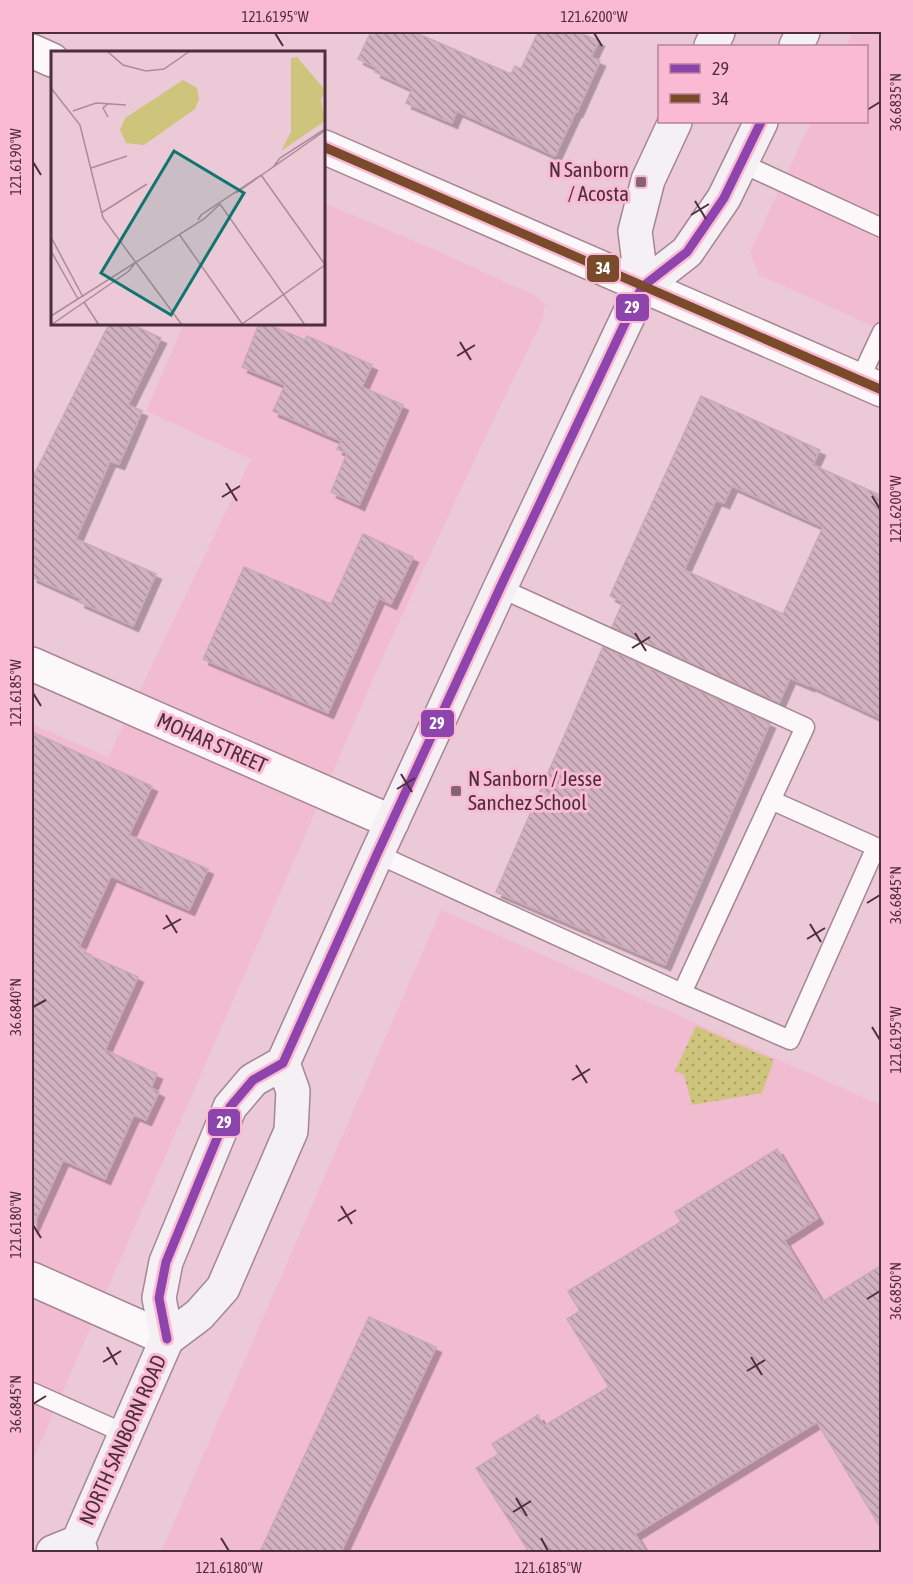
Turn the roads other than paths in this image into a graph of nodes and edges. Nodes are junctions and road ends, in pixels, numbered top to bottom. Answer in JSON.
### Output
{"nodes":[{"id":1,"x":32,"y":51,"type":"edge"},
{"id":2,"x":51,"y":60,"type":"edge"},
{"id":3,"x":675,"y":123,"type":"edge"},
{"id":4,"x":761,"y":123,"type":"edge"},
{"id":5,"x":326,"y":148,"type":"edge"},
{"id":6,"x":741,"y":163,"type":"junction"},
{"id":7,"x":882,"y":228,"type":"edge"},
{"id":8,"x":642,"y":287,"type":"junction"},
{"id":9,"x":882,"y":332,"type":"edge"},
{"id":10,"x":870,"y":386,"type":"edge"},
{"id":11,"x":500,"y":588,"type":"junction"},
{"id":12,"x":32,"y":664,"type":"edge"},
{"id":13,"x":771,"y":800,"type":"junction"},
{"id":14,"x":392,"y":822,"type":"junction"},
{"id":15,"x":377,"y":854,"type":"junction"},
{"id":16,"x":682,"y":993,"type":"junction"},
{"id":17,"x":283,"y":1063,"type":"junction"},
{"id":18,"x":32,"y":1279,"type":"edge"},
{"id":19,"x":167,"y":1339,"type":"junction"},
{"id":20,"x":32,"y":1392,"type":"edge"},
{"id":21,"x":126,"y":1434,"type":"junction"},
{"id":22,"x":71,"y":1549,"type":"edge"}],
"edges":[{"from":1,"to":2,"type":"street"},
{"from":3,"to":8,"type":"main road"},
{"from":4,"to":6,"type":"main road"},
{"from":5,"to":8,"type":"street"},
{"from":6,"to":7,"type":"lane"},
{"from":6,"to":8,"type":"main road"},
{"from":8,"to":10,"type":"street"},
{"from":8,"to":11,"type":"main road"},
{"from":9,"to":10,"type":"lane"},
{"from":11,"to":13,"type":"lane"},
{"from":11,"to":14,"type":"main road"},
{"from":12,"to":14,"type":"street","name":"MOHAR STREET"},
{"from":13,"to":16,"type":"lane"},
{"from":13,"to":16,"type":"lane"},
{"from":14,"to":15,"type":"main road"},
{"from":15,"to":16,"type":"lane"},
{"from":15,"to":17,"type":"main road"},
{"from":17,"to":19,"type":"main road","name":"NORTH SANBORN ROAD"},
{"from":17,"to":19,"type":"main road","name":"NORTH SANBORN ROAD"},
{"from":18,"to":19,"type":"street"},
{"from":19,"to":21,"type":"main road","name":"NORTH SANBORN ROAD"},
{"from":20,"to":21,"type":"lane"},
{"from":21,"to":22,"type":"main road","name":"NORTH SANBORN ROAD"}]}
